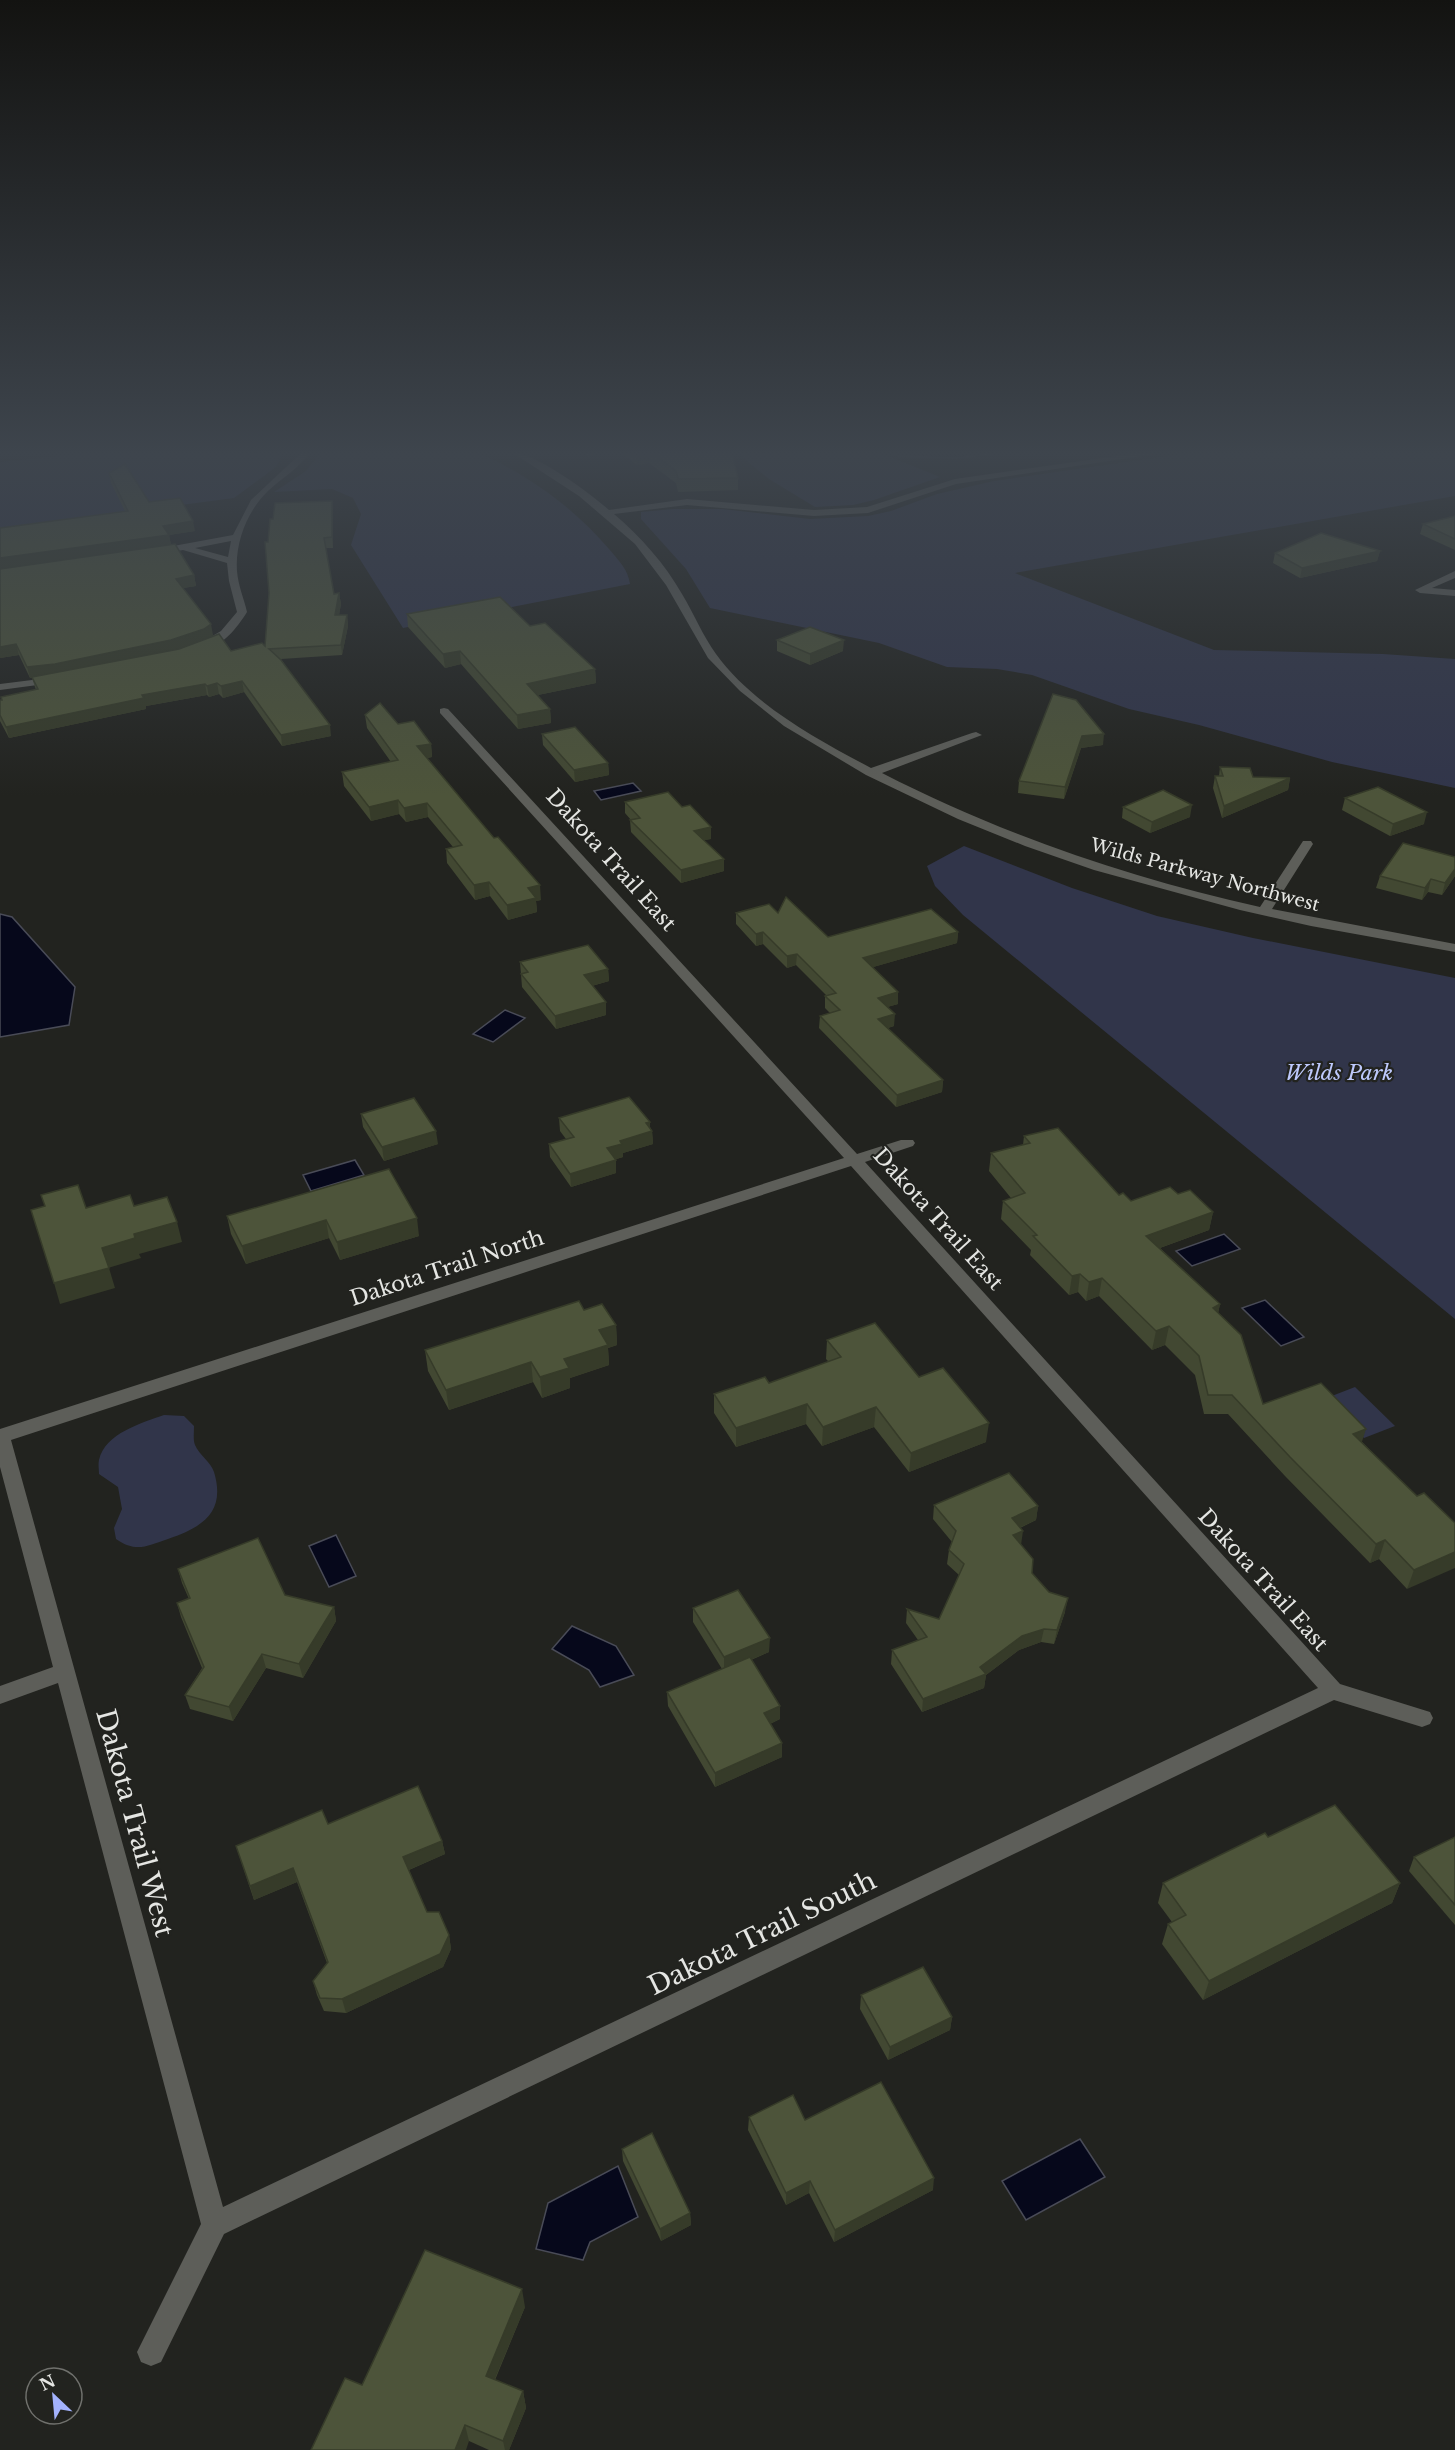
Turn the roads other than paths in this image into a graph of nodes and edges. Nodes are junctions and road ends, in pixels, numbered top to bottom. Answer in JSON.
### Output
{"nodes":[{"id":1,"x":232,"y":567,"type":"edge"},
{"id":2,"x":658,"y":567,"type":"edge"},
{"id":3,"x":1455,"y":574,"type":"edge"},
{"id":4,"x":1455,"y":593,"type":"edge"},
{"id":5,"x":194,"y":650,"type":"edge"},
{"id":6,"x":69,"y":678,"type":"edge"},
{"id":7,"x":0,"y":687,"type":"edge"},
{"id":8,"x":444,"y":711,"type":"dead end"},
{"id":9,"x":976,"y":735,"type":"dead end"},
{"id":10,"x":870,"y":772,"type":"junction"},
{"id":11,"x":1307,"y":844,"type":"dead end"},
{"id":12,"x":1264,"y":911,"type":"junction"},
{"id":13,"x":1455,"y":948,"type":"edge"},
{"id":14,"x":907,"y":1143,"type":"dead end"},
{"id":15,"x":854,"y":1160,"type":"junction"},
{"id":16,"x":0,"y":1436,"type":"edge"},
{"id":17,"x":65,"y":1672,"type":"junction"},
{"id":18,"x":1334,"y":1692,"type":"junction"},
{"id":19,"x":0,"y":1695,"type":"edge"},
{"id":20,"x":1422,"y":1718,"type":"dead end"},
{"id":21,"x":215,"y":2225,"type":"junction"},
{"id":22,"x":151,"y":2352,"type":"dead end"}],
"edges":[{"from":1,"to":5,"type":"street"},
{"from":2,"to":10,"type":"street","name":"Wilds Parkway Northwest"},
{"from":3,"to":4,"type":"street"},
{"from":6,"to":7,"type":"street"},
{"from":8,"to":15,"type":"street","name":"Dakota Trail East"},
{"from":9,"to":10,"type":"street"},
{"from":10,"to":12,"type":"street","name":"Wilds Parkway Northwest"},
{"from":11,"to":12,"type":"street"},
{"from":12,"to":13,"type":"street","name":"Wilds Parkway Northwest"},
{"from":14,"to":15,"type":"street","name":"Dakota Trail North"},
{"from":15,"to":16,"type":"street","name":"Dakota Trail North"},
{"from":15,"to":18,"type":"street","name":"Dakota Trail East"},
{"from":16,"to":17,"type":"street","name":"Dakota Trail West"},
{"from":17,"to":19,"type":"street"},
{"from":17,"to":21,"type":"street","name":"Dakota Trail West"},
{"from":18,"to":20,"type":"street"},
{"from":18,"to":21,"type":"street","name":"Dakota Trail South"},
{"from":21,"to":22,"type":"street"}]}
